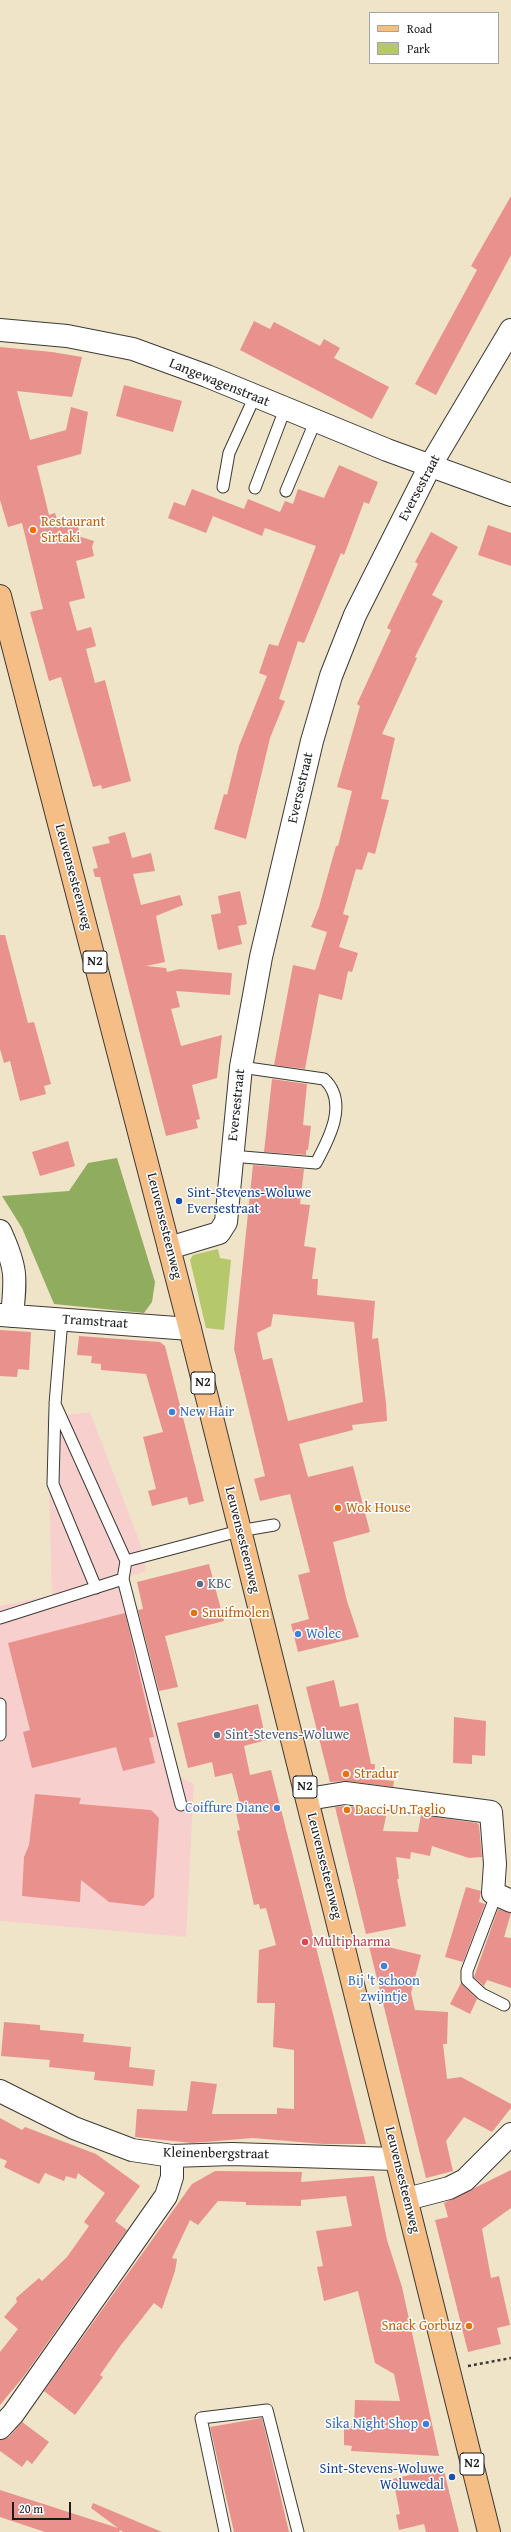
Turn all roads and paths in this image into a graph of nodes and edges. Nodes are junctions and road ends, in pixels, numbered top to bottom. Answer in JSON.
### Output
{"nodes":[{"id":1,"x":0,"y":330,"type":"edge"},
{"id":2,"x":511,"y":330,"type":"edge"},
{"id":3,"x":255,"y":396,"type":"junction"},
{"id":4,"x":285,"y":409,"type":"junction"},
{"id":5,"x":316,"y":422,"type":"junction"},
{"id":6,"x":430,"y":466,"type":"junction"},
{"id":7,"x":223,"y":486,"type":"dead end"},
{"id":8,"x":255,"y":488,"type":"dead end"},
{"id":9,"x":286,"y":491,"type":"dead end"},
{"id":10,"x":511,"y":495,"type":"edge"},
{"id":11,"x":0,"y":596,"type":"edge"},
{"id":12,"x":241,"y":1067,"type":"junction"},
{"id":13,"x":231,"y":1156,"type":"junction"},
{"id":14,"x":0,"y":1231,"type":"edge"},
{"id":15,"x":169,"y":1248,"type":"junction"},
{"id":16,"x":6,"y":1315,"type":"edge"},
{"id":17,"x":62,"y":1319,"type":"junction"},
{"id":18,"x":190,"y":1329,"type":"junction"},
{"id":19,"x":55,"y":1404,"type":"junction"},
{"id":20,"x":274,"y":1525,"type":"dead end"},
{"id":21,"x":239,"y":1531,"type":"junction"},
{"id":22,"x":126,"y":1560,"type":"junction"},
{"id":23,"x":123,"y":1579,"type":"junction"},
{"id":24,"x":96,"y":1588,"type":"junction"},
{"id":25,"x":0,"y":1618,"type":"edge"},
{"id":26,"x":0,"y":1704,"type":"edge"},
{"id":27,"x":0,"y":1735,"type":"edge"},
{"id":28,"x":308,"y":1799,"type":"junction"},
{"id":29,"x":181,"y":1805,"type":"dead end"},
{"id":30,"x":503,"y":1898,"type":"edge"},
{"id":31,"x":504,"y":2005,"type":"dead end"},
{"id":32,"x":0,"y":2091,"type":"edge"},
{"id":33,"x":511,"y":2134,"type":"edge"},
{"id":34,"x":172,"y":2156,"type":"junction"},
{"id":35,"x":396,"y":2159,"type":"junction"},
{"id":36,"x":407,"y":2199,"type":"junction"},
{"id":37,"x":511,"y":2358,"type":"edge"},
{"id":38,"x":448,"y":2370,"type":"junction"},
{"id":39,"x":0,"y":2428,"type":"edge"},
{"id":40,"x":225,"y":2532,"type":"edge"},
{"id":41,"x":298,"y":2532,"type":"edge"},
{"id":42,"x":489,"y":2532,"type":"edge"}],
"edges":[{"from":1,"to":3,"type":"street","name":"Langewagenstraat"},
{"from":2,"to":6,"type":"street","name":"Eversestraat"},
{"from":3,"to":4,"type":"street","name":"Langewagenstraat"},
{"from":3,"to":7,"type":"lane"},
{"from":4,"to":5,"type":"street","name":"Langewagenstraat"},
{"from":4,"to":8,"type":"lane"},
{"from":5,"to":6,"type":"street","name":"Langewagenstraat"},
{"from":5,"to":9,"type":"lane"},
{"from":6,"to":10,"type":"street","name":"Langewagenstraat"},
{"from":6,"to":12,"type":"street","name":"Eversestraat"},
{"from":11,"to":15,"type":"main road","name":"Leuvensesteenweg","number":"N2"},
{"from":12,"to":13,"type":"street","name":"Eversestraat"},
{"from":12,"to":13,"type":"lane"},
{"from":13,"to":15,"type":"street","name":"Eversestraat"},
{"from":14,"to":16,"type":"street"},
{"from":15,"to":18,"type":"main road","name":"Leuvensesteenweg","number":"N2"},
{"from":16,"to":17,"type":"street","name":"Tramstraat"},
{"from":17,"to":18,"type":"street","name":"Tramstraat"},
{"from":17,"to":19,"type":"lane"},
{"from":18,"to":21,"type":"main road","name":"Leuvensesteenweg","number":"N2"},
{"from":19,"to":22,"type":"lane"},
{"from":19,"to":24,"type":"lane"},
{"from":20,"to":21,"type":"lane"},
{"from":21,"to":22,"type":"lane"},
{"from":21,"to":28,"type":"main road","name":"Leuvensesteenweg","number":"N2"},
{"from":22,"to":23,"type":"lane"},
{"from":23,"to":24,"type":"lane"},
{"from":23,"to":29,"type":"lane"},
{"from":24,"to":25,"type":"lane"},
{"from":26,"to":27,"type":"lane"},
{"from":28,"to":30,"type":"street"},
{"from":28,"to":35,"type":"main road","name":"Leuvensesteenweg","number":"N2"},
{"from":30,"to":31,"type":"lane"},
{"from":32,"to":34,"type":"street","name":"Kleinenbergstraat"},
{"from":33,"to":36,"type":"street"},
{"from":34,"to":35,"type":"street","name":"Kleinenbergstraat"},
{"from":34,"to":39,"type":"street"},
{"from":35,"to":36,"type":"main road","name":"Leuvensesteenweg","number":"N2"},
{"from":36,"to":38,"type":"main road","name":"Leuvensesteenweg","number":"N2"},
{"from":37,"to":38,"type":"path"},
{"from":38,"to":42,"type":"main road","name":"Leuvensesteenweg","number":"N2"},
{"from":40,"to":41,"type":"lane"}]}
